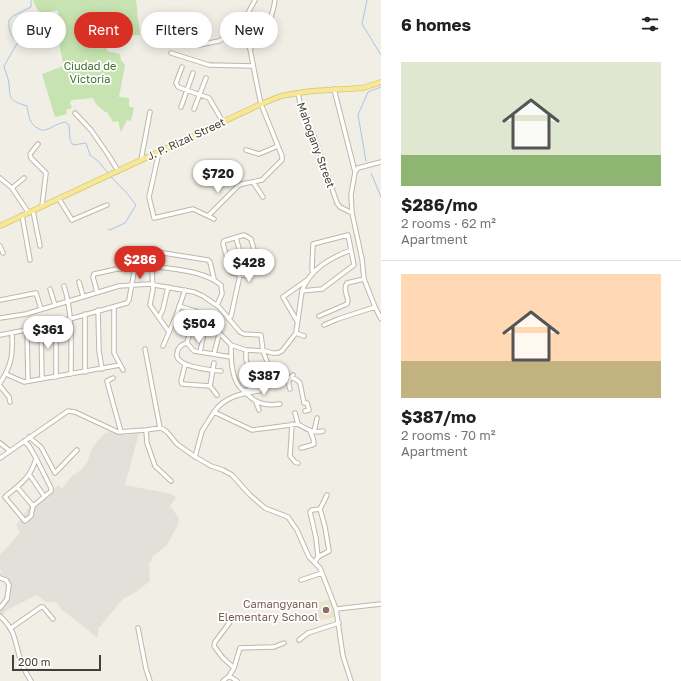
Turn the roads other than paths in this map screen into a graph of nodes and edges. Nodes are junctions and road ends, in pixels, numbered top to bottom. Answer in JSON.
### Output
{"nodes":[{"id":1,"x":254,"y":0,"type":"edge"},
{"id":2,"x":275,"y":0,"type":"edge"},
{"id":3,"x":248,"y":12,"type":"edge"},
{"id":4,"x":272,"y":12,"type":"edge"},
{"id":5,"x":250,"y":48,"type":"edge"},
{"id":6,"x":171,"y":53,"type":"dead end"},
{"id":7,"x":253,"y":66,"type":"junction"},
{"id":8,"x":182,"y":67,"type":"dead end"},
{"id":9,"x":193,"y":73,"type":"dead end"},
{"id":10,"x":206,"y":78,"type":"dead end"},
{"id":11,"x":381,"y":82,"type":"edge"},
{"id":12,"x":334,"y":90,"type":"junction"},
{"id":13,"x":187,"y":91,"type":"junction"},
{"id":14,"x":298,"y":93,"type":"junction"},
{"id":15,"x":199,"y":96,"type":"junction"},
{"id":16,"x":262,"y":104,"type":"junction"},
{"id":17,"x":181,"y":107,"type":"dead end"},
{"id":18,"x":194,"y":109,"type":"dead end"},
{"id":19,"x":150,"y":112,"type":"dead end"},
{"id":20,"x":75,"y":113,"type":"dead end"},
{"id":21,"x":223,"y":122,"type":"junction"},
{"id":22,"x":38,"y":144,"type":"dead end"},
{"id":23,"x":278,"y":146,"type":"junction"},
{"id":24,"x":246,"y":150,"type":"dead end"},
{"id":25,"x":159,"y":152,"type":"junction"},
{"id":26,"x":141,"y":161,"type":"junction"},
{"id":27,"x":381,"y":162,"type":"edge"},
{"id":28,"x":116,"y":172,"type":"junction"},
{"id":29,"x":355,"y":172,"type":"junction"},
{"id":30,"x":0,"y":178,"type":"edge"},
{"id":31,"x":24,"y":178,"type":"dead end"},
{"id":32,"x":253,"y":182,"type":"junction"},
{"id":33,"x":12,"y":188,"type":"junction"},
{"id":34,"x":263,"y":197,"type":"dead end"},
{"id":35,"x":59,"y":199,"type":"junction"},
{"id":36,"x":107,"y":205,"type":"dead end"},
{"id":37,"x":42,"y":206,"type":"junction"},
{"id":38,"x":31,"y":212,"type":"junction"},
{"id":39,"x":352,"y":213,"type":"junction"},
{"id":40,"x":22,"y":216,"type":"junction"},
{"id":41,"x":208,"y":216,"type":"junction"},
{"id":42,"x":214,"y":219,"type":"dead end"},
{"id":43,"x":0,"y":226,"type":"edge"},
{"id":44,"x":236,"y":238,"type":"junction"},
{"id":45,"x":0,"y":246,"type":"edge"},
{"id":46,"x":40,"y":246,"type":"dead end"},
{"id":47,"x":351,"y":250,"type":"junction"},
{"id":48,"x":3,"y":253,"type":"dead end"},
{"id":49,"x":126,"y":254,"type":"dead end"},
{"id":50,"x":30,"y":260,"type":"dead end"},
{"id":51,"x":153,"y":266,"type":"junction"},
{"id":52,"x":135,"y":269,"type":"junction"},
{"id":53,"x":313,"y":272,"type":"junction"},
{"id":54,"x":240,"y":275,"type":"junction"},
{"id":55,"x":247,"y":276,"type":"junction"},
{"id":56,"x":214,"y":279,"type":"junction"},
{"id":57,"x":308,"y":279,"type":"junction"},
{"id":58,"x":364,"y":279,"type":"junction"},
{"id":59,"x":79,"y":282,"type":"dead end"},
{"id":60,"x":153,"y":284,"type":"junction"},
{"id":61,"x":131,"y":285,"type":"junction"},
{"id":62,"x":64,"y":286,"type":"dead end"},
{"id":63,"x":168,"y":287,"type":"junction"},
{"id":64,"x":50,"y":289,"type":"dead end"},
{"id":65,"x":185,"y":290,"type":"junction"},
{"id":66,"x":302,"y":291,"type":"junction"},
{"id":67,"x":97,"y":292,"type":"junction"},
{"id":68,"x":83,"y":296,"type":"junction"},
{"id":69,"x":0,"y":300,"type":"edge"},
{"id":70,"x":68,"y":301,"type":"junction"},
{"id":71,"x":56,"y":305,"type":"junction"},
{"id":72,"x":217,"y":305,"type":"junction"},
{"id":73,"x":114,"y":306,"type":"junction"},
{"id":74,"x":179,"y":306,"type":"junction"},
{"id":75,"x":375,"y":307,"type":"junction"},
{"id":76,"x":40,"y":309,"type":"junction"},
{"id":77,"x":98,"y":310,"type":"junction"},
{"id":78,"x":196,"y":311,"type":"junction"},
{"id":79,"x":85,"y":314,"type":"junction"},
{"id":80,"x":319,"y":316,"type":"dead end"},
{"id":81,"x":0,"y":318,"type":"edge"},
{"id":82,"x":70,"y":318,"type":"junction"},
{"id":83,"x":159,"y":318,"type":"junction"},
{"id":84,"x":229,"y":318,"type":"junction"},
{"id":85,"x":381,"y":318,"type":"edge"},
{"id":86,"x":207,"y":320,"type":"junction"},
{"id":87,"x":297,"y":321,"type":"junction"},
{"id":88,"x":56,"y":323,"type":"junction"},
{"id":89,"x":324,"y":325,"type":"dead end"},
{"id":90,"x":41,"y":327,"type":"junction"},
{"id":91,"x":27,"y":330,"type":"junction"},
{"id":92,"x":169,"y":332,"type":"junction"},
{"id":93,"x":12,"y":333,"type":"junction"},
{"id":94,"x":296,"y":333,"type":"junction"},
{"id":95,"x":219,"y":334,"type":"junction"},
{"id":96,"x":0,"y":335,"type":"edge"},
{"id":97,"x":304,"y":336,"type":"dead end"},
{"id":98,"x":187,"y":343,"type":"junction"},
{"id":99,"x":163,"y":346,"type":"dead end"},
{"id":100,"x":231,"y":346,"type":"junction"},
{"id":101,"x":145,"y":349,"type":"dead end"},
{"id":102,"x":246,"y":350,"type":"junction"},
{"id":103,"x":263,"y":351,"type":"junction"},
{"id":104,"x":200,"y":352,"type":"junction"},
{"id":105,"x":214,"y":354,"type":"junction"},
{"id":106,"x":231,"y":357,"type":"junction"},
{"id":107,"x":214,"y":363,"type":"dead end"},
{"id":108,"x":120,"y":365,"type":"junction"},
{"id":109,"x":185,"y":365,"type":"junction"},
{"id":110,"x":269,"y":367,"type":"dead end"},
{"id":111,"x":102,"y":369,"type":"junction"},
{"id":112,"x":122,"y":370,"type":"dead end"},
{"id":113,"x":213,"y":370,"type":"junction"},
{"id":114,"x":221,"y":371,"type":"dead end"},
{"id":115,"x":85,"y":372,"type":"junction"},
{"id":116,"x":6,"y":374,"type":"junction"},
{"id":117,"x":71,"y":374,"type":"junction"},
{"id":118,"x":291,"y":376,"type":"junction"},
{"id":119,"x":56,"y":377,"type":"junction"},
{"id":120,"x":113,"y":378,"type":"dead end"},
{"id":121,"x":42,"y":379,"type":"junction"},
{"id":122,"x":28,"y":381,"type":"junction"},
{"id":123,"x":0,"y":382,"type":"edge"},
{"id":124,"x":0,"y":386,"type":"edge"},
{"id":125,"x":210,"y":386,"type":"junction"},
{"id":126,"x":290,"y":389,"type":"dead end"},
{"id":127,"x":252,"y":393,"type":"junction"},
{"id":128,"x":247,"y":394,"type":"junction"},
{"id":129,"x":217,"y":395,"type":"dead end"},
{"id":130,"x":253,"y":400,"type":"junction"},
{"id":131,"x":10,"y":402,"type":"dead end"},
{"id":132,"x":280,"y":404,"type":"dead end"},
{"id":133,"x":259,"y":410,"type":"dead end"},
{"id":134,"x":305,"y":410,"type":"dead end"},
{"id":135,"x":214,"y":412,"type":"junction"},
{"id":136,"x":296,"y":413,"type":"dead end"},
{"id":137,"x":316,"y":418,"type":"dead end"},
{"id":138,"x":292,"y":424,"type":"junction"},
{"id":139,"x":298,"y":424,"type":"junction"},
{"id":140,"x":160,"y":428,"type":"junction"},
{"id":141,"x":146,"y":430,"type":"junction"},
{"id":142,"x":309,"y":430,"type":"junction"},
{"id":143,"x":323,"y":431,"type":"dead end"},
{"id":144,"x":121,"y":432,"type":"junction"},
{"id":145,"x":314,"y":432,"type":"junction"},
{"id":146,"x":29,"y":437,"type":"junction"},
{"id":147,"x":24,"y":441,"type":"junction"},
{"id":148,"x":0,"y":443,"type":"edge"},
{"id":149,"x":301,"y":448,"type":"dead end"},
{"id":150,"x":77,"y":450,"type":"dead end"},
{"id":151,"x":10,"y":451,"type":"junction"},
{"id":152,"x":195,"y":457,"type":"junction"},
{"id":153,"x":0,"y":458,"type":"edge"},
{"id":154,"x":36,"y":458,"type":"junction"},
{"id":155,"x":298,"y":463,"type":"dead end"},
{"id":156,"x":29,"y":474,"type":"junction"},
{"id":157,"x":171,"y":481,"type":"dead end"},
{"id":158,"x":17,"y":487,"type":"junction"},
{"id":159,"x":327,"y":495,"type":"dead end"},
{"id":160,"x":44,"y":496,"type":"junction"},
{"id":161,"x":33,"y":506,"type":"junction"},
{"id":162,"x":320,"y":509,"type":"junction"},
{"id":163,"x":318,"y":557,"type":"junction"},
{"id":164,"x":315,"y":562,"type":"junction"},
{"id":165,"x":322,"y":573,"type":"junction"},
{"id":166,"x":0,"y":578,"type":"edge"},
{"id":167,"x":301,"y":580,"type":"dead end"},
{"id":168,"x":381,"y":604,"type":"edge"},
{"id":169,"x":0,"y":608,"type":"edge"},
{"id":170,"x":336,"y":609,"type":"junction"},
{"id":171,"x":0,"y":616,"type":"edge"},
{"id":172,"x":53,"y":619,"type":"dead end"},
{"id":173,"x":230,"y":622,"type":"dead end"},
{"id":174,"x":339,"y":624,"type":"junction"},
{"id":175,"x":11,"y":628,"type":"junction"},
{"id":176,"x":138,"y":628,"type":"dead end"},
{"id":177,"x":299,"y":640,"type":"dead end"},
{"id":178,"x":284,"y":643,"type":"dead end"},
{"id":179,"x":234,"y":668,"type":"junction"},
{"id":180,"x":229,"y":676,"type":"junction"},
{"id":181,"x":31,"y":681,"type":"edge"},
{"id":182,"x":150,"y":681,"type":"edge"},
{"id":183,"x":223,"y":681,"type":"edge"},
{"id":184,"x":236,"y":681,"type":"edge"},
{"id":185,"x":351,"y":681,"type":"edge"}],
"edges":[{"from":1,"to":3,"type":"street"},
{"from":2,"to":4,"type":"street"},
{"from":5,"to":7,"type":"street"},
{"from":6,"to":7,"type":"street"},
{"from":7,"to":16,"type":"street"},
{"from":8,"to":13,"type":"street"},
{"from":9,"to":13,"type":"street"},
{"from":10,"to":15,"type":"street"},
{"from":11,"to":12,"type":"main road","name":"J. P. Rizal Street"},
{"from":12,"to":14,"type":"main road","name":"J. P. Rizal Street"},
{"from":12,"to":29,"type":"street"},
{"from":13,"to":15,"type":"street"},
{"from":13,"to":17,"type":"street"},
{"from":14,"to":16,"type":"main road","name":"J. P. Rizal Street"},
{"from":14,"to":39,"type":"street","name":"Mahogany Street"},
{"from":15,"to":18,"type":"street"},
{"from":15,"to":21,"type":"street"},
{"from":16,"to":21,"type":"main road","name":"J. P. Rizal Street"},
{"from":16,"to":23,"type":"street"},
{"from":19,"to":26,"type":"street"},
{"from":20,"to":28,"type":"street"},
{"from":21,"to":25,"type":"main road","name":"J. P. Rizal Street"},
{"from":22,"to":37,"type":"street"},
{"from":23,"to":24,"type":"street"},
{"from":23,"to":32,"type":"street"},
{"from":25,"to":26,"type":"main road","name":"J. P. Rizal Street"},
{"from":25,"to":41,"type":"street"},
{"from":26,"to":28,"type":"main road","name":"J. P. Rizal Street"},
{"from":27,"to":29,"type":"street"},
{"from":28,"to":35,"type":"main road","name":"J. P. Rizal Street"},
{"from":29,"to":39,"type":"street"},
{"from":30,"to":33,"type":"street"},
{"from":31,"to":33,"type":"street"},
{"from":32,"to":34,"type":"street"},
{"from":32,"to":41,"type":"street"},
{"from":33,"to":38,"type":"street"},
{"from":35,"to":36,"type":"street"},
{"from":35,"to":37,"type":"main road","name":"J. P. Rizal Street"},
{"from":37,"to":38,"type":"main road","name":"J. P. Rizal Street"},
{"from":38,"to":40,"type":"main road","name":"J. P. Rizal Street"},
{"from":38,"to":46,"type":"street"},
{"from":39,"to":58,"type":"street"},
{"from":40,"to":43,"type":"main road","name":"J. P. Rizal Street"},
{"from":40,"to":50,"type":"street"},
{"from":41,"to":42,"type":"street"},
{"from":44,"to":54,"type":"street"},
{"from":44,"to":55,"type":"street"},
{"from":44,"to":55,"type":"street"},
{"from":45,"to":48,"type":"street"},
{"from":47,"to":53,"type":"street"},
{"from":47,"to":53,"type":"street"},
{"from":47,"to":66,"type":"street"},
{"from":49,"to":52,"type":"street"},
{"from":51,"to":56,"type":"street"},
{"from":51,"to":56,"type":"street"},
{"from":51,"to":60,"type":"street"},
{"from":52,"to":61,"type":"street"},
{"from":52,"to":67,"type":"street"},
{"from":53,"to":57,"type":"street"},
{"from":54,"to":55,"type":"street"},
{"from":54,"to":84,"type":"street"},
{"from":56,"to":72,"type":"street"},
{"from":57,"to":66,"type":"street"},
{"from":57,"to":87,"type":"street"},
{"from":58,"to":75,"type":"street"},
{"from":58,"to":80,"type":"street"},
{"from":59,"to":68,"type":"street"},
{"from":60,"to":61,"type":"street"},
{"from":60,"to":63,"type":"street"},
{"from":60,"to":83,"type":"street"},
{"from":61,"to":67,"type":"street"},
{"from":61,"to":73,"type":"street"},
{"from":62,"to":70,"type":"street"},
{"from":63,"to":65,"type":"street"},
{"from":63,"to":83,"type":"street"},
{"from":64,"to":71,"type":"street"},
{"from":65,"to":72,"type":"street"},
{"from":65,"to":74,"type":"street"},
{"from":66,"to":87,"type":"street"},
{"from":67,"to":68,"type":"street"},
{"from":68,"to":70,"type":"street"},
{"from":69,"to":76,"type":"street"},
{"from":70,"to":71,"type":"street"},
{"from":70,"to":82,"type":"street"},
{"from":71,"to":76,"type":"street"},
{"from":72,"to":84,"type":"street"},
{"from":73,"to":77,"type":"street"},
{"from":73,"to":108,"type":"street"},
{"from":74,"to":78,"type":"street"},
{"from":74,"to":92,"type":"street"},
{"from":75,"to":85,"type":"street"},
{"from":75,"to":89,"type":"street"},
{"from":76,"to":81,"type":"street"},
{"from":77,"to":79,"type":"street"},
{"from":77,"to":111,"type":"street"},
{"from":78,"to":86,"type":"street"},
{"from":78,"to":98,"type":"street"},
{"from":79,"to":82,"type":"street"},
{"from":79,"to":115,"type":"street"},
{"from":82,"to":88,"type":"street"},
{"from":82,"to":117,"type":"street"},
{"from":83,"to":92,"type":"street"},
{"from":84,"to":103,"type":"street"},
{"from":86,"to":95,"type":"street"},
{"from":86,"to":104,"type":"street"},
{"from":87,"to":94,"type":"street"},
{"from":88,"to":90,"type":"street"},
{"from":88,"to":119,"type":"street"},
{"from":90,"to":91,"type":"street"},
{"from":90,"to":121,"type":"street"},
{"from":91,"to":93,"type":"street"},
{"from":91,"to":122,"type":"street"},
{"from":92,"to":99,"type":"street"},
{"from":93,"to":96,"type":"street"},
{"from":93,"to":116,"type":"street"},
{"from":94,"to":97,"type":"street"},
{"from":94,"to":103,"type":"street"},
{"from":95,"to":100,"type":"street"},
{"from":95,"to":105,"type":"street"},
{"from":98,"to":104,"type":"street"},
{"from":98,"to":109,"type":"street"},
{"from":100,"to":102,"type":"street"},
{"from":100,"to":106,"type":"street"},
{"from":101,"to":140,"type":"street"},
{"from":102,"to":103,"type":"street"},
{"from":102,"to":106,"type":"street"},
{"from":103,"to":110,"type":"street"},
{"from":104,"to":105,"type":"street"},
{"from":105,"to":106,"type":"street"},
{"from":107,"to":113,"type":"street"},
{"from":108,"to":111,"type":"street"},
{"from":108,"to":112,"type":"street"},
{"from":109,"to":113,"type":"street"},
{"from":109,"to":125,"type":"street"},
{"from":111,"to":115,"type":"street"},
{"from":113,"to":114,"type":"street"},
{"from":113,"to":125,"type":"street"},
{"from":115,"to":117,"type":"street"},
{"from":116,"to":122,"type":"street"},
{"from":116,"to":123,"type":"street"},
{"from":117,"to":119,"type":"street"},
{"from":118,"to":126,"type":"street"},
{"from":118,"to":127,"type":"street"},
{"from":118,"to":134,"type":"street"},
{"from":119,"to":121,"type":"street"},
{"from":120,"to":144,"type":"street"},
{"from":121,"to":122,"type":"street"},
{"from":124,"to":131,"type":"street"},
{"from":125,"to":129,"type":"street"},
{"from":127,"to":128,"type":"street"},
{"from":127,"to":130,"type":"street"},
{"from":128,"to":130,"type":"street"},
{"from":128,"to":135,"type":"street"},
{"from":130,"to":132,"type":"street"},
{"from":130,"to":133,"type":"street"},
{"from":135,"to":138,"type":"street"},
{"from":135,"to":152,"type":"street"},
{"from":136,"to":139,"type":"street"},
{"from":137,"to":145,"type":"street"},
{"from":138,"to":139,"type":"street"},
{"from":138,"to":155,"type":"street"},
{"from":139,"to":142,"type":"street"},
{"from":140,"to":141,"type":"street"},
{"from":140,"to":152,"type":"street"},
{"from":141,"to":144,"type":"street"},
{"from":141,"to":157,"type":"street"},
{"from":142,"to":145,"type":"street"},
{"from":142,"to":149,"type":"street"},
{"from":143,"to":145,"type":"street"},
{"from":144,"to":146,"type":"street"},
{"from":146,"to":147,"type":"street"},
{"from":146,"to":150,"type":"street"},
{"from":147,"to":151,"type":"street"},
{"from":147,"to":154,"type":"street"},
{"from":148,"to":151,"type":"street"},
{"from":151,"to":153,"type":"street"},
{"from":152,"to":164,"type":"street"},
{"from":154,"to":156,"type":"street"},
{"from":154,"to":160,"type":"street"},
{"from":156,"to":158,"type":"street"},
{"from":156,"to":160,"type":"street"},
{"from":158,"to":161,"type":"street"},
{"from":158,"to":161,"type":"street"},
{"from":159,"to":162,"type":"street"},
{"from":160,"to":161,"type":"street"},
{"from":162,"to":163,"type":"street"},
{"from":162,"to":163,"type":"street"},
{"from":163,"to":164,"type":"street"},
{"from":164,"to":165,"type":"street"},
{"from":165,"to":167,"type":"street"},
{"from":165,"to":170,"type":"street"},
{"from":166,"to":169,"type":"street"},
{"from":168,"to":170,"type":"street"},
{"from":170,"to":174,"type":"street"},
{"from":171,"to":175,"type":"street"},
{"from":172,"to":175,"type":"street"},
{"from":173,"to":179,"type":"street"},
{"from":174,"to":177,"type":"street"},
{"from":174,"to":185,"type":"street"},
{"from":175,"to":181,"type":"street"},
{"from":176,"to":182,"type":"street"},
{"from":178,"to":179,"type":"street"},
{"from":179,"to":180,"type":"street"},
{"from":180,"to":183,"type":"street"},
{"from":180,"to":184,"type":"street"}]}
